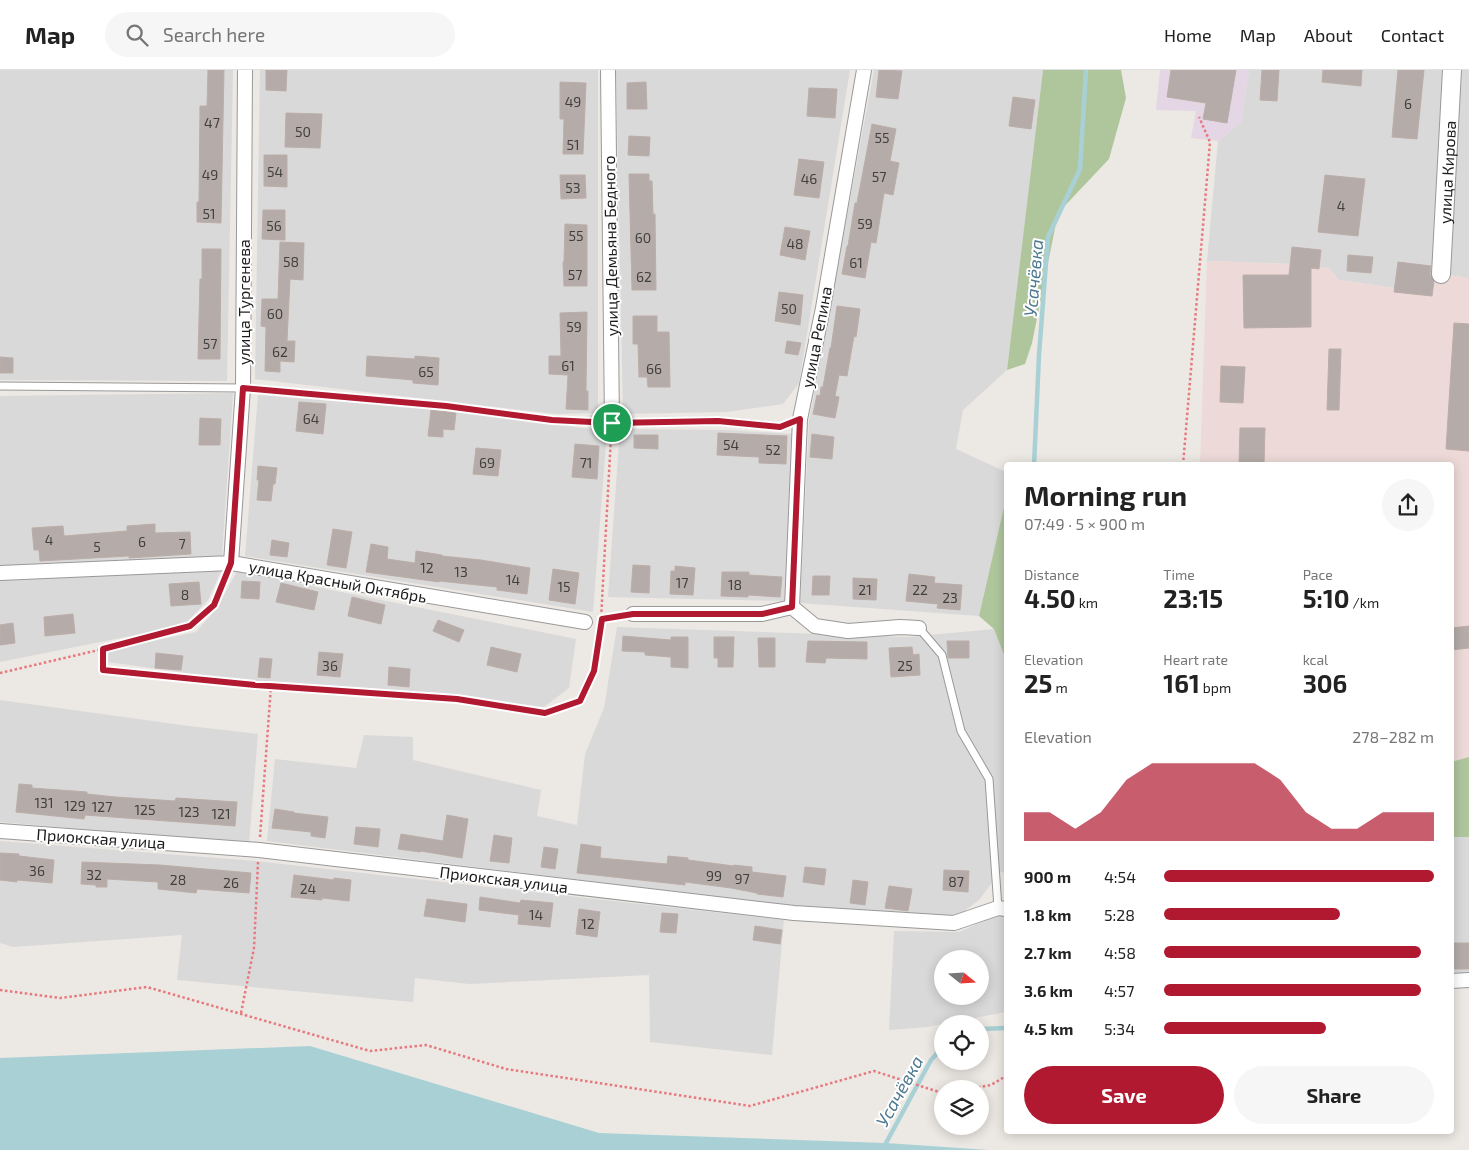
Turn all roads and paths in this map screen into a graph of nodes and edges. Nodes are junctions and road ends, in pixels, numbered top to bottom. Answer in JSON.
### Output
{"nodes":[{"id":1,"x":245,"y":70,"type":"edge"},
{"id":2,"x":608,"y":70,"type":"edge"},
{"id":3,"x":864,"y":70,"type":"edge"},
{"id":4,"x":1452,"y":70,"type":"edge"},
{"id":5,"x":1199,"y":117,"type":"dead end"},
{"id":6,"x":1441,"y":274,"type":"dead end"},
{"id":7,"x":0,"y":386,"type":"edge"},
{"id":8,"x":243,"y":388,"type":"junction"},
{"id":9,"x":800,"y":419,"type":"junction"},
{"id":10,"x":612,"y":423,"type":"junction"},
{"id":11,"x":1183,"y":462,"type":"edge"},
{"id":12,"x":231,"y":563,"type":"junction"},
{"id":13,"x":0,"y":573,"type":"edge"},
{"id":14,"x":792,"y":607,"type":"junction"},
{"id":15,"x":633,"y":614,"type":"joint"},
{"id":16,"x":602,"y":619,"type":"junction"},
{"id":17,"x":585,"y":622,"type":"joint"},
{"id":18,"x":919,"y":628,"type":"joint"},
{"id":19,"x":103,"y":649,"type":"junction"},
{"id":20,"x":0,"y":673,"type":"edge"},
{"id":21,"x":0,"y":831,"type":"edge"},
{"id":22,"x":1002,"y":909,"type":"edge"},
{"id":23,"x":1454,"y":980,"type":"edge"},
{"id":24,"x":1469,"y":980,"type":"edge"},
{"id":25,"x":0,"y":990,"type":"edge"},
{"id":26,"x":1004,"y":1077,"type":"edge"},
{"id":27,"x":989,"y":1085,"type":"edge"},
{"id":28,"x":934,"y":1090,"type":"edge"}],
"edges":[{"from":1,"to":8,"type":"street","name":"улица Тургенева"},
{"from":2,"to":10,"type":"street","name":"улица Демьяна Бедного"},
{"from":3,"to":9,"type":"street","name":"улица Репина"},
{"from":4,"to":6,"type":"street","name":"улица Кирова"},
{"from":5,"to":11,"type":"path"},
{"from":7,"to":8,"type":"lane"},
{"from":8,"to":10,"type":"lane"},
{"from":8,"to":12,"type":"street","name":"улица Тургенева"},
{"from":9,"to":10,"type":"lane"},
{"from":9,"to":14,"type":"street","name":"улица Репина"},
{"from":10,"to":16,"type":"path"},
{"from":12,"to":13,"type":"street","name":"улица Красный Октябрь"},
{"from":12,"to":17,"type":"street","name":"улица Красный Октябрь"},
{"from":12,"to":19,"type":"path"},
{"from":14,"to":15,"type":"street"},
{"from":14,"to":18,"type":"street"},
{"from":15,"to":16,"type":"path"},
{"from":16,"to":17,"type":"path"},
{"from":16,"to":19,"type":"path"},
{"from":18,"to":22,"type":"lane"},
{"from":19,"to":20,"type":"path"},
{"from":21,"to":22,"type":"street","name":"Приокская улица"},
{"from":23,"to":24,"type":"street"},
{"from":25,"to":28,"type":"path"},
{"from":26,"to":27,"type":"path"}]}
